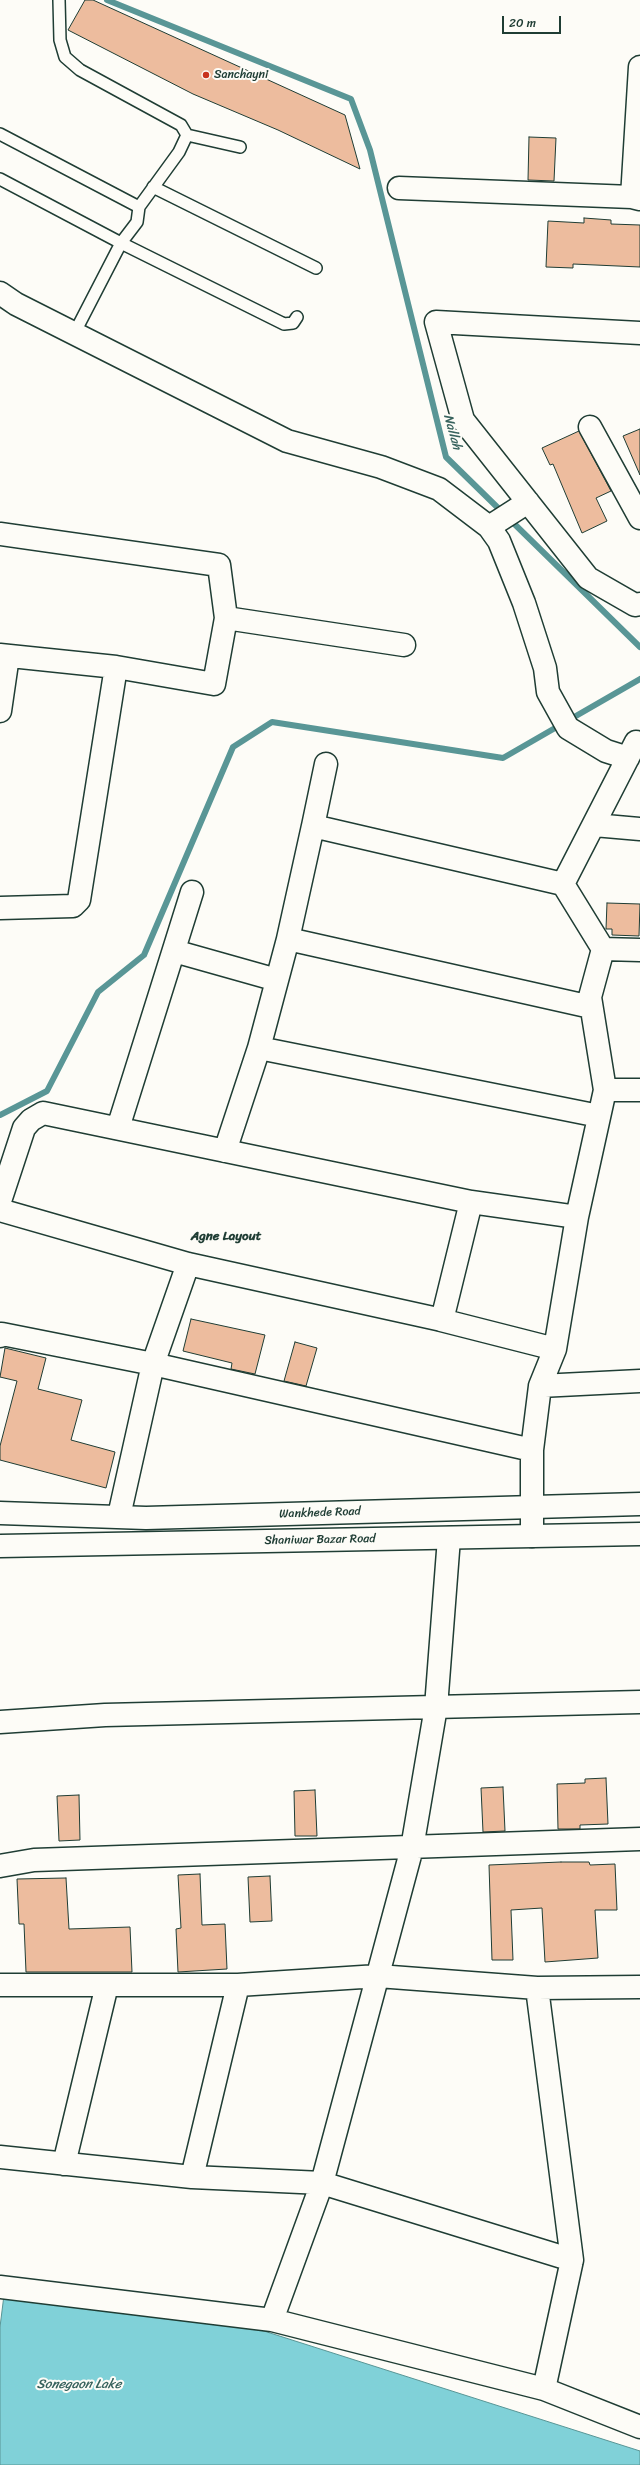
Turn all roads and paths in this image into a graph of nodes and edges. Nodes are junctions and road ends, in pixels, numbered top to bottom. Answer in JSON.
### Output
{"nodes":[{"id":1,"x":59,"y":0,"type":"edge"},
{"id":2,"x":640,"y":67,"type":"edge"},
{"id":3,"x":0,"y":134,"type":"edge"},
{"id":4,"x":187,"y":135,"type":"junction"},
{"id":5,"x":240,"y":147,"type":"dead end"},
{"id":6,"x":0,"y":179,"type":"edge"},
{"id":7,"x":153,"y":187,"type":"junction"},
{"id":8,"x":399,"y":188,"type":"dead end"},
{"id":9,"x":636,"y":198,"type":"edge"},
{"id":10,"x":139,"y":207,"type":"junction"},
{"id":11,"x":121,"y":243,"type":"junction"},
{"id":12,"x":316,"y":268,"type":"dead end"},
{"id":13,"x":0,"y":293,"type":"edge"},
{"id":14,"x":297,"y":317,"type":"dead end"},
{"id":15,"x":640,"y":333,"type":"edge"},
{"id":16,"x":74,"y":334,"type":"junction"},
{"id":17,"x":590,"y":427,"type":"dead end"},
{"id":18,"x":528,"y":502,"type":"junction"},
{"id":19,"x":640,"y":518,"type":"edge"},
{"id":20,"x":489,"y":527,"type":"junction"},
{"id":21,"x":0,"y":534,"type":"edge"},
{"id":22,"x":640,"y":604,"type":"edge"},
{"id":23,"x":226,"y":618,"type":"junction"},
{"id":24,"x":404,"y":645,"type":"dead end"},
{"id":25,"x":4,"y":656,"type":"edge"},
{"id":26,"x":116,"y":667,"type":"junction"},
{"id":27,"x":0,"y":711,"type":"edge"},
{"id":28,"x":634,"y":750,"type":"edge"},
{"id":29,"x":326,"y":764,"type":"dead end"},
{"id":30,"x":594,"y":824,"type":"junction"},
{"id":31,"x":313,"y":826,"type":"junction"},
{"id":32,"x":640,"y":829,"type":"edge"},
{"id":33,"x":563,"y":884,"type":"junction"},
{"id":34,"x":192,"y":892,"type":"dead end"},
{"id":35,"x":0,"y":908,"type":"edge"},
{"id":36,"x":288,"y":939,"type":"junction"},
{"id":37,"x":603,"y":949,"type":"junction"},
{"id":38,"x":640,"y":950,"type":"edge"},
{"id":39,"x":174,"y":951,"type":"junction"},
{"id":40,"x":277,"y":980,"type":"junction"},
{"id":41,"x":591,"y":1007,"type":"junction"},
{"id":42,"x":259,"y":1048,"type":"junction"},
{"id":43,"x":605,"y":1090,"type":"junction"},
{"id":44,"x":640,"y":1090,"type":"edge"},
{"id":45,"x":599,"y":1116,"type":"junction"},
{"id":46,"x":118,"y":1128,"type":"junction"},
{"id":47,"x":225,"y":1151,"type":"junction"},
{"id":48,"x":0,"y":1201,"type":"edge"},
{"id":49,"x":471,"y":1202,"type":"junction"},
{"id":50,"x":0,"y":1210,"type":"edge"},
{"id":51,"x":577,"y":1218,"type":"junction"},
{"id":52,"x":188,"y":1264,"type":"junction"},
{"id":53,"x":440,"y":1320,"type":"junction"},
{"id":54,"x":0,"y":1336,"type":"edge"},
{"id":55,"x":555,"y":1349,"type":"junction"},
{"id":56,"x":153,"y":1364,"type":"junction"},
{"id":57,"x":640,"y":1381,"type":"edge"},
{"id":58,"x":540,"y":1386,"type":"junction"},
{"id":59,"x":532,"y":1450,"type":"junction"},
{"id":60,"x":640,"y":1504,"type":"edge"},
{"id":61,"x":531,"y":1507,"type":"junction"},
{"id":62,"x":0,"y":1513,"type":"edge"},
{"id":63,"x":119,"y":1516,"type":"junction"},
{"id":64,"x":640,"y":1534,"type":"edge"},
{"id":65,"x":532,"y":1536,"type":"junction"},
{"id":66,"x":449,"y":1538,"type":"junction"},
{"id":67,"x":0,"y":1546,"type":"edge"},
{"id":68,"x":640,"y":1702,"type":"edge"},
{"id":69,"x":436,"y":1707,"type":"junction"},
{"id":70,"x":0,"y":1722,"type":"edge"},
{"id":71,"x":640,"y":1839,"type":"edge"},
{"id":72,"x":412,"y":1848,"type":"junction"},
{"id":73,"x":0,"y":1866,"type":"edge"},
{"id":74,"x":378,"y":1976,"type":"junction"},
{"id":75,"x":0,"y":1985,"type":"edge"},
{"id":76,"x":107,"y":1985,"type":"junction"},
{"id":77,"x":238,"y":1985,"type":"junction"},
{"id":78,"x":640,"y":1987,"type":"edge"},
{"id":79,"x":537,"y":1988,"type":"junction"},
{"id":80,"x":0,"y":2157,"type":"edge"},
{"id":81,"x":64,"y":2164,"type":"junction"},
{"id":82,"x":192,"y":2177,"type":"junction"},
{"id":83,"x":322,"y":2183,"type":"junction"},
{"id":84,"x":572,"y":2260,"type":"junction"},
{"id":85,"x":0,"y":2287,"type":"edge"},
{"id":86,"x":272,"y":2320,"type":"junction"},
{"id":87,"x":544,"y":2389,"type":"junction"},
{"id":88,"x":640,"y":2428,"type":"edge"}],
"edges":[{"from":1,"to":4,"type":"lane"},
{"from":2,"to":9,"type":"street"},
{"from":3,"to":10,"type":"lane"},
{"from":4,"to":5,"type":"lane"},
{"from":4,"to":7,"type":"lane"},
{"from":6,"to":11,"type":"lane"},
{"from":7,"to":10,"type":"lane"},
{"from":7,"to":12,"type":"lane"},
{"from":8,"to":9,"type":"street"},
{"from":10,"to":11,"type":"lane"},
{"from":11,"to":14,"type":"lane"},
{"from":11,"to":16,"type":"lane"},
{"from":13,"to":16,"type":"street"},
{"from":15,"to":18,"type":"street"},
{"from":16,"to":20,"type":"street"},
{"from":17,"to":19,"type":"street"},
{"from":18,"to":20,"type":"street"},
{"from":18,"to":22,"type":"street"},
{"from":20,"to":28,"type":"street"},
{"from":21,"to":23,"type":"street"},
{"from":23,"to":24,"type":"street"},
{"from":23,"to":26,"type":"street"},
{"from":25,"to":26,"type":"street"},
{"from":25,"to":27,"type":"street"},
{"from":26,"to":35,"type":"street"},
{"from":28,"to":30,"type":"street"},
{"from":29,"to":31,"type":"street"},
{"from":30,"to":32,"type":"street"},
{"from":30,"to":33,"type":"street"},
{"from":31,"to":33,"type":"street"},
{"from":31,"to":36,"type":"street"},
{"from":33,"to":37,"type":"street"},
{"from":34,"to":39,"type":"street"},
{"from":36,"to":40,"type":"street"},
{"from":36,"to":41,"type":"street"},
{"from":37,"to":38,"type":"street"},
{"from":37,"to":41,"type":"street"},
{"from":39,"to":40,"type":"street"},
{"from":39,"to":46,"type":"street"},
{"from":40,"to":42,"type":"street"},
{"from":41,"to":43,"type":"street"},
{"from":42,"to":45,"type":"street"},
{"from":42,"to":47,"type":"street"},
{"from":43,"to":44,"type":"street"},
{"from":43,"to":45,"type":"street"},
{"from":45,"to":51,"type":"street"},
{"from":46,"to":47,"type":"street"},
{"from":46,"to":48,"type":"street"},
{"from":47,"to":49,"type":"street"},
{"from":49,"to":51,"type":"street"},
{"from":49,"to":53,"type":"street"},
{"from":50,"to":52,"type":"street"},
{"from":51,"to":55,"type":"street"},
{"from":52,"to":53,"type":"street"},
{"from":52,"to":56,"type":"street"},
{"from":53,"to":55,"type":"street"},
{"from":54,"to":56,"type":"street"},
{"from":55,"to":58,"type":"street"},
{"from":56,"to":59,"type":"street"},
{"from":56,"to":63,"type":"street"},
{"from":57,"to":58,"type":"street"},
{"from":58,"to":59,"type":"street"},
{"from":59,"to":61,"type":"street"},
{"from":60,"to":61,"type":"street","name":"Wankhede Road"},
{"from":61,"to":63,"type":"street","name":"Wankhede Road"},
{"from":61,"to":65,"type":"street"},
{"from":62,"to":63,"type":"street","name":"Wankhede Road"},
{"from":64,"to":65,"type":"street","name":"Shaniwar Bazar Road"},
{"from":65,"to":66,"type":"street","name":"Shaniwar Bazar Road"},
{"from":66,"to":67,"type":"street","name":"Shaniwar Bazar Road"},
{"from":66,"to":69,"type":"street"},
{"from":68,"to":69,"type":"street"},
{"from":69,"to":70,"type":"street"},
{"from":69,"to":72,"type":"street"},
{"from":71,"to":72,"type":"street"},
{"from":72,"to":73,"type":"street"},
{"from":72,"to":74,"type":"street"},
{"from":74,"to":77,"type":"street"},
{"from":74,"to":79,"type":"street"},
{"from":74,"to":83,"type":"street"},
{"from":75,"to":76,"type":"street"},
{"from":76,"to":77,"type":"street"},
{"from":76,"to":81,"type":"street"},
{"from":77,"to":82,"type":"street"},
{"from":78,"to":79,"type":"street"},
{"from":79,"to":84,"type":"street"},
{"from":80,"to":81,"type":"street"},
{"from":81,"to":82,"type":"street"},
{"from":82,"to":83,"type":"street"},
{"from":83,"to":84,"type":"street"},
{"from":83,"to":86,"type":"street"},
{"from":84,"to":87,"type":"street"},
{"from":85,"to":86,"type":"street"},
{"from":86,"to":87,"type":"street"},
{"from":87,"to":88,"type":"street"}]}
